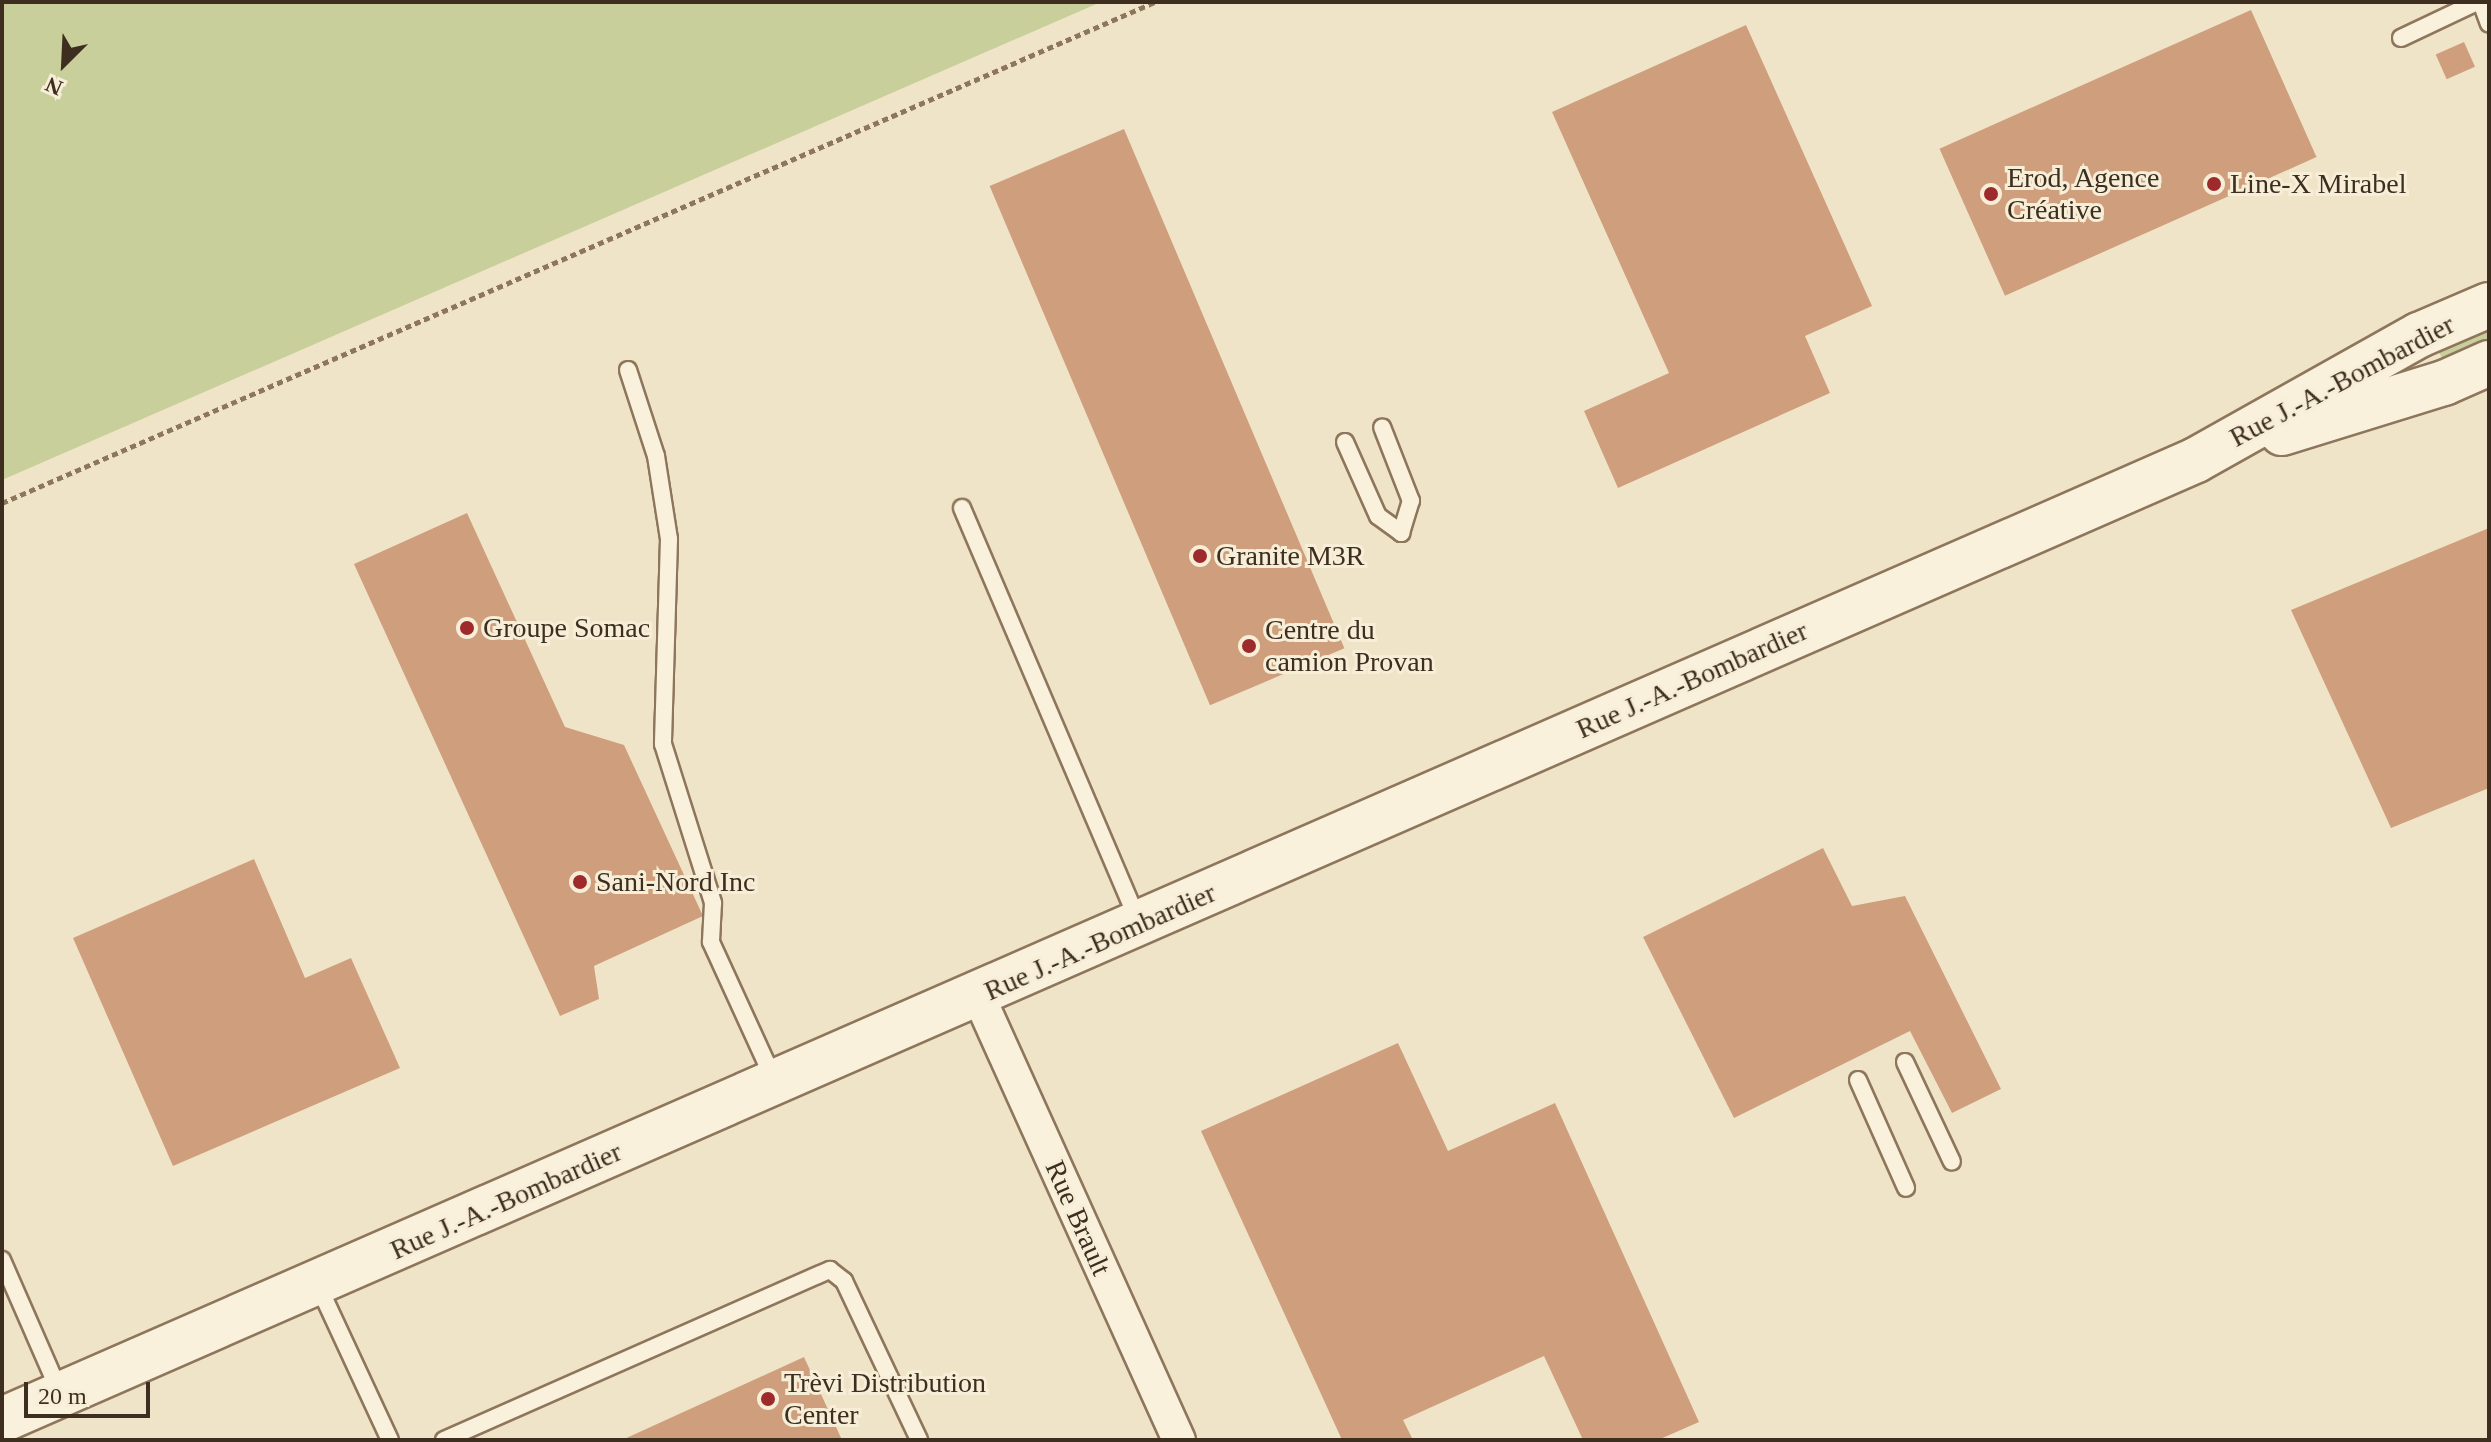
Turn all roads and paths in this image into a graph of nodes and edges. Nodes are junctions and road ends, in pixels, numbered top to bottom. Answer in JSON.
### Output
{"nodes":[{"id":1,"x":1155,"y":2,"type":"edge"},
{"id":2,"x":2479,"y":2,"type":"edge"},
{"id":3,"x":2489,"y":24,"type":"edge"},
{"id":4,"x":2401,"y":38,"type":"dead end"},
{"id":5,"x":2489,"y":305,"type":"edge"},
{"id":6,"x":2489,"y":363,"type":"edge"},
{"id":7,"x":628,"y":370,"type":"dead end"},
{"id":8,"x":1382,"y":427,"type":"dead end"},
{"id":9,"x":1345,"y":442,"type":"dead end"},
{"id":10,"x":2196,"y":460,"type":"junction"},
{"id":11,"x":2,"y":503,"type":"edge"},
{"id":12,"x":962,"y":508,"type":"dead end"},
{"id":13,"x":1139,"y":924,"type":"junction"},
{"id":14,"x":978,"y":995,"type":"junction"},
{"id":15,"x":1905,"y":1062,"type":"dead end"},
{"id":16,"x":1858,"y":1080,"type":"dead end"},
{"id":17,"x":775,"y":1083,"type":"junction"},
{"id":18,"x":1952,"y":1162,"type":"dead end"},
{"id":19,"x":1906,"y":1188,"type":"dead end"},
{"id":20,"x":2,"y":1260,"type":"edge"},
{"id":21,"x":317,"y":1283,"type":"junction"},
{"id":22,"x":60,"y":1395,"type":"junction"},
{"id":23,"x":2,"y":1420,"type":"edge"},
{"id":24,"x":390,"y":1440,"type":"edge"},
{"id":25,"x":444,"y":1440,"type":"edge"},
{"id":26,"x":919,"y":1440,"type":"edge"},
{"id":27,"x":1179,"y":1440,"type":"edge"}],
"edges":[{"from":1,"to":11,"type":"path"},
{"from":2,"to":3,"type":"lane"},
{"from":2,"to":4,"type":"lane"},
{"from":5,"to":10,"type":"street","name":"Rue J.-A.-Bombardier"},
{"from":6,"to":10,"type":"street","name":"Rue J.-A.-Bombardier"},
{"from":7,"to":17,"type":"lane"},
{"from":8,"to":9,"type":"lane"},
{"from":10,"to":13,"type":"street","name":"Rue J.-A.-Bombardier"},
{"from":12,"to":13,"type":"lane"},
{"from":13,"to":14,"type":"street","name":"Rue J.-A.-Bombardier"},
{"from":14,"to":17,"type":"street","name":"Rue J.-A.-Bombardier"},
{"from":14,"to":27,"type":"street","name":"Rue Brault"},
{"from":15,"to":18,"type":"lane"},
{"from":16,"to":19,"type":"lane"},
{"from":17,"to":21,"type":"street","name":"Rue J.-A.-Bombardier"},
{"from":20,"to":22,"type":"lane"},
{"from":21,"to":22,"type":"street","name":"Rue J.-A.-Bombardier"},
{"from":21,"to":24,"type":"lane"},
{"from":22,"to":23,"type":"street","name":"Rue J.-A.-Bombardier"},
{"from":25,"to":26,"type":"lane"}]}
